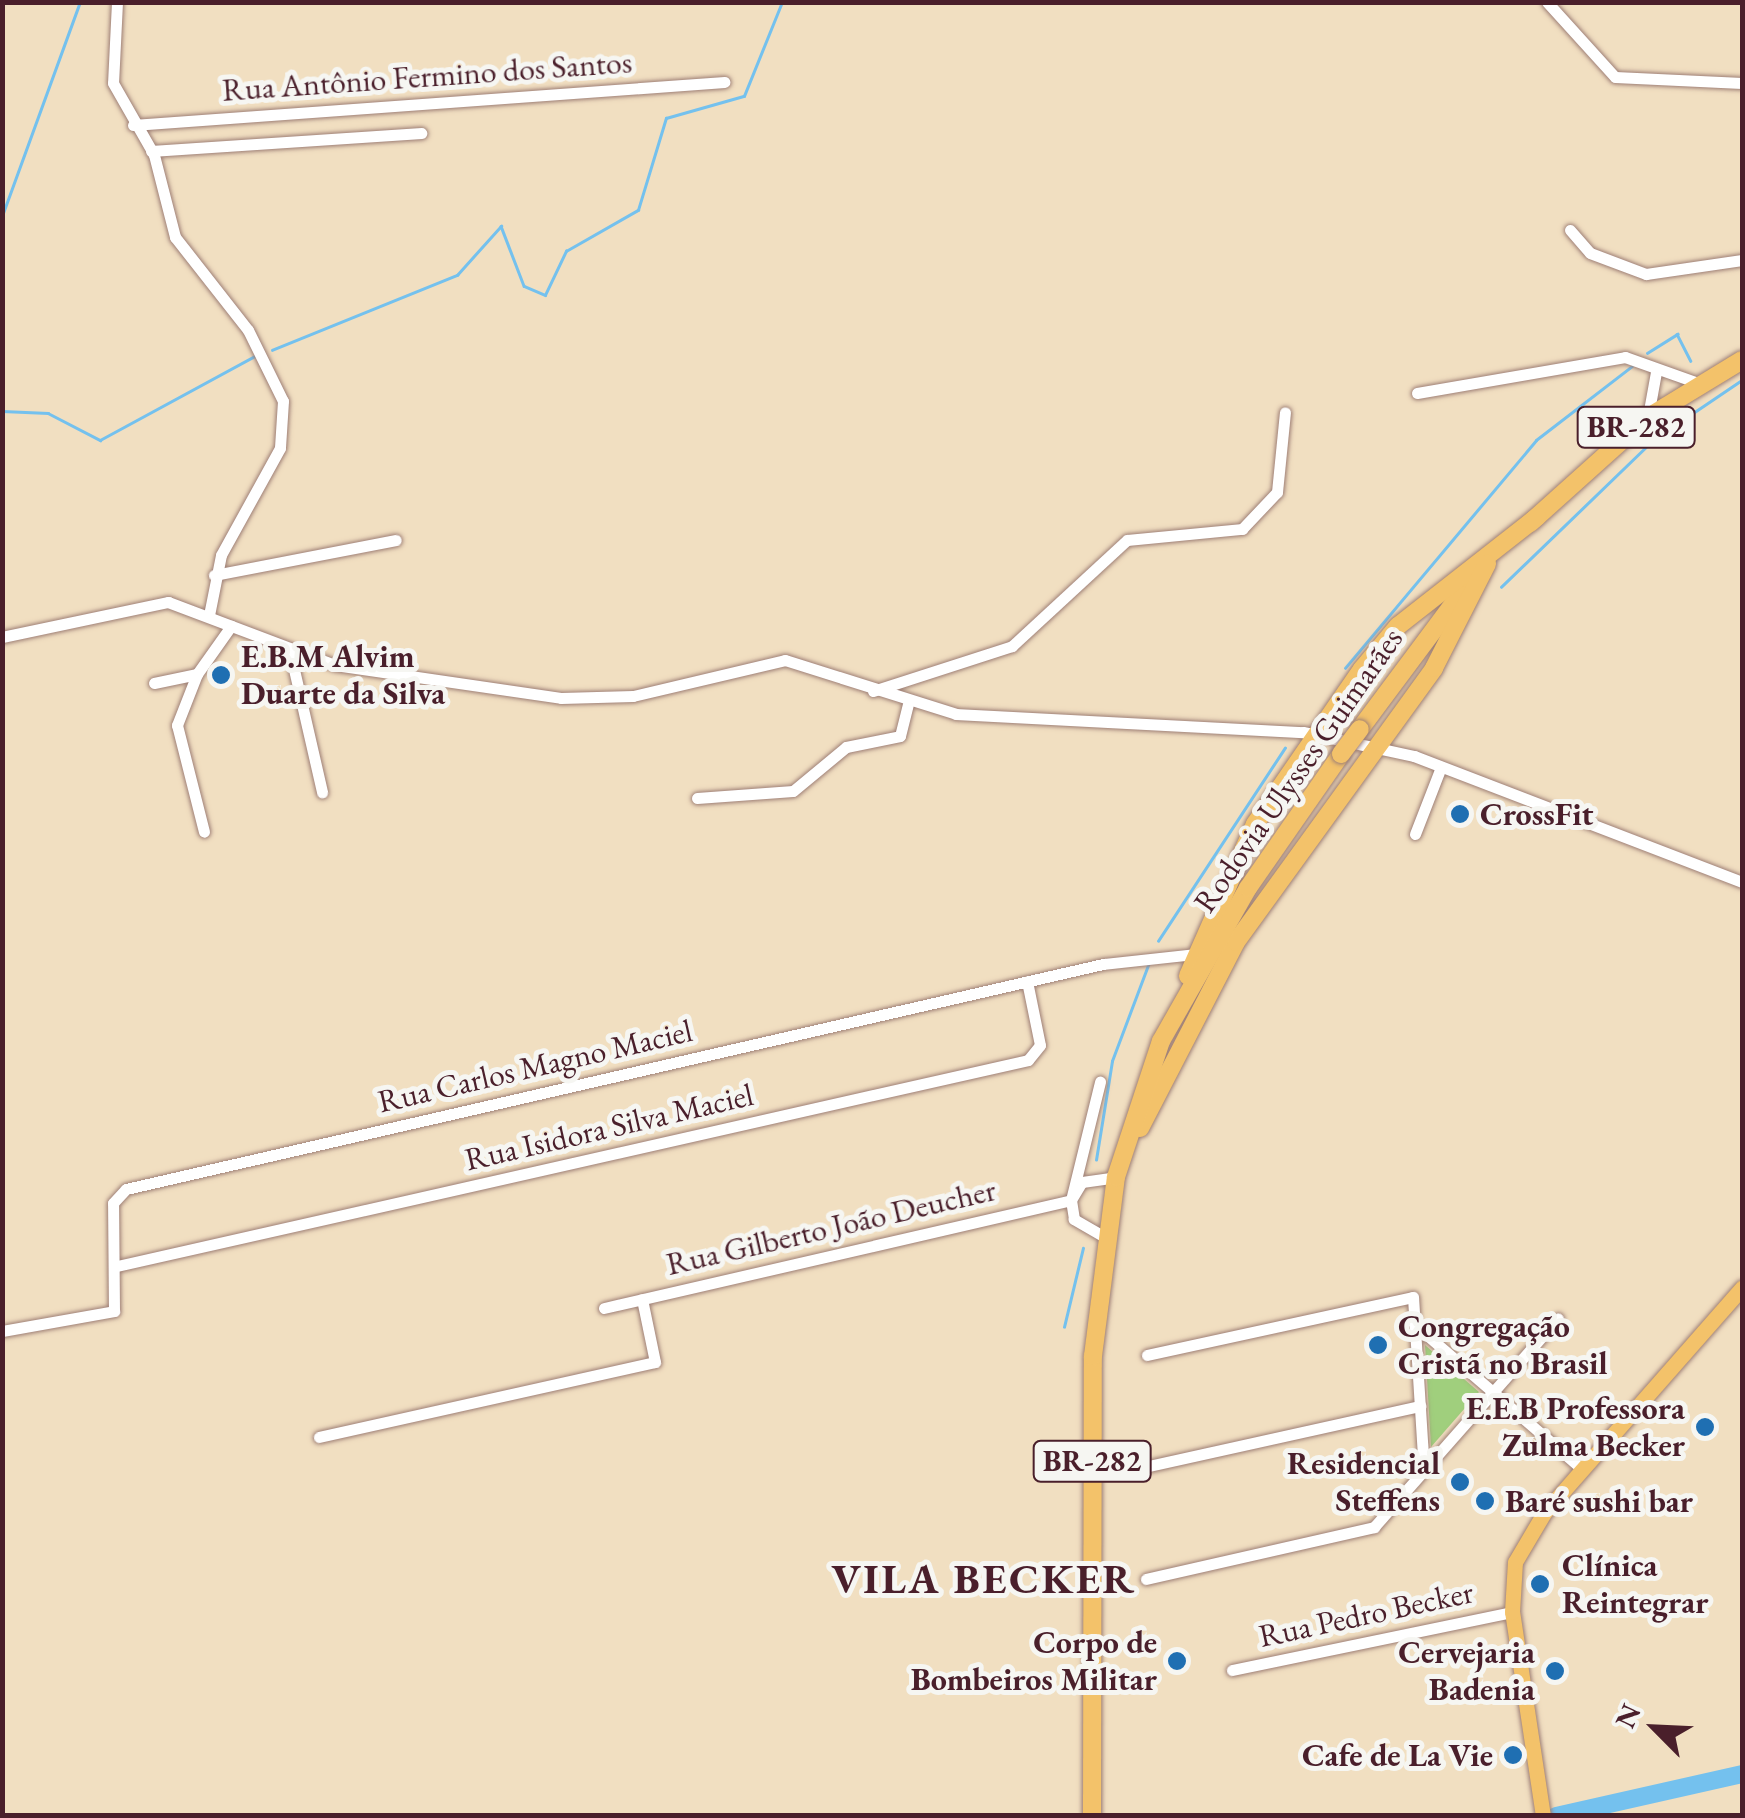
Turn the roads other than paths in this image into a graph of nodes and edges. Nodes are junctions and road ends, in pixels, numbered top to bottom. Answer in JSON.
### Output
{"nodes":[{"id":1,"x":116,"y":2,"type":"edge"},
{"id":2,"x":1547,"y":2,"type":"edge"},
{"id":3,"x":724,"y":82,"type":"dead end"},
{"id":4,"x":1742,"y":83,"type":"edge"},
{"id":5,"x":134,"y":125,"type":"junction"},
{"id":6,"x":421,"y":133,"type":"dead end"},
{"id":7,"x":151,"y":151,"type":"junction"},
{"id":8,"x":1570,"y":230,"type":"dead end"},
{"id":9,"x":1742,"y":260,"type":"edge"},
{"id":10,"x":1742,"y":360,"type":"edge"},
{"id":11,"x":1656,"y":372,"type":"junction"},
{"id":12,"x":1701,"y":384,"type":"junction"},
{"id":13,"x":1417,"y":393,"type":"dead end"},
{"id":14,"x":1284,"y":412,"type":"dead end"},
{"id":15,"x":1647,"y":418,"type":"junction"},
{"id":16,"x":1536,"y":516,"type":"junction"},
{"id":17,"x":396,"y":540,"type":"dead end"},
{"id":18,"x":1487,"y":564,"type":"junction"},
{"id":19,"x":214,"y":575,"type":"junction"},
{"id":20,"x":208,"y":615,"type":"junction"},
{"id":21,"x":232,"y":626,"type":"junction"},
{"id":22,"x":2,"y":637,"type":"edge"},
{"id":23,"x":290,"y":652,"type":"junction"},
{"id":24,"x":197,"y":674,"type":"junction"},
{"id":25,"x":154,"y":683,"type":"dead end"},
{"id":26,"x":873,"y":691,"type":"junction"},
{"id":27,"x":908,"y":704,"type":"junction"},
{"id":28,"x":1317,"y":734,"type":"junction"},
{"id":29,"x":1376,"y":744,"type":"junction"},
{"id":30,"x":1440,"y":766,"type":"junction"},
{"id":31,"x":322,"y":792,"type":"dead end"},
{"id":32,"x":697,"y":798,"type":"dead end"},
{"id":33,"x":204,"y":832,"type":"dead end"},
{"id":34,"x":1415,"y":834,"type":"dead end"},
{"id":35,"x":1742,"y":882,"type":"edge"},
{"id":36,"x":1195,"y":954,"type":"junction"},
{"id":37,"x":1026,"y":981,"type":"junction"},
{"id":38,"x":1161,"y":1041,"type":"junction"},
{"id":39,"x":1100,"y":1082,"type":"dead end"},
{"id":40,"x":1118,"y":1171,"type":"junction"},
{"id":41,"x":1071,"y":1200,"type":"junction"},
{"id":42,"x":1103,"y":1236,"type":"junction"},
{"id":43,"x":116,"y":1266,"type":"junction"},
{"id":44,"x":1742,"y":1288,"type":"edge"},
{"id":45,"x":642,"y":1299,"type":"junction"},
{"id":46,"x":604,"y":1308,"type":"dead end"},
{"id":47,"x":1558,"y":1318,"type":"dead end"},
{"id":48,"x":1414,"y":1324,"type":"junction"},
{"id":49,"x":2,"y":1331,"type":"edge"},
{"id":50,"x":1147,"y":1356,"type":"dead end"},
{"id":51,"x":1492,"y":1392,"type":"junction"},
{"id":52,"x":1420,"y":1406,"type":"junction"},
{"id":53,"x":319,"y":1437,"type":"dead end"},
{"id":54,"x":1149,"y":1466,"type":"dead end"},
{"id":55,"x":1582,"y":1469,"type":"junction"},
{"id":56,"x":1424,"y":1470,"type":"junction"},
{"id":57,"x":1146,"y":1579,"type":"dead end"},
{"id":58,"x":1512,"y":1612,"type":"junction"},
{"id":59,"x":1232,"y":1670,"type":"dead end"},
{"id":60,"x":1092,"y":1816,"type":"edge"},
{"id":61,"x":1542,"y":1816,"type":"edge"}],
"edges":[{"from":1,"to":5,"type":"street"},
{"from":2,"to":4,"type":"street"},
{"from":3,"to":5,"type":"street","name":"Rua Antônio Fermino dos Santos"},
{"from":5,"to":7,"type":"street"},
{"from":6,"to":7,"type":"street"},
{"from":7,"to":19,"type":"street"},
{"from":8,"to":9,"type":"street"},
{"from":10,"to":12,"type":"highway","name":"Rodovia Ulysses Guimarães","number":"BR-282"},
{"from":11,"to":12,"type":"street"},
{"from":11,"to":13,"type":"street"},
{"from":11,"to":15,"type":"street"},
{"from":12,"to":15,"type":"highway","name":"Rodovia Ulysses Guimarães","number":"BR-282"},
{"from":14,"to":26,"type":"street"},
{"from":15,"to":16,"type":"highway","name":"Rodovia Ulysses Guimarães","number":"BR-282"},
{"from":16,"to":18,"type":"highway","name":"Rodovia Ulysses Guimarães","number":"BR-282"},
{"from":16,"to":28,"type":"highway"},
{"from":17,"to":19,"type":"street"},
{"from":18,"to":29,"type":"highway"},
{"from":18,"to":38,"type":"highway","name":"Rodovia Ulysses Guimarães","number":"BR-282","bridge":true},
{"from":19,"to":20,"type":"street"},
{"from":20,"to":21,"type":"street"},
{"from":20,"to":22,"type":"street"},
{"from":21,"to":23,"type":"street"},
{"from":21,"to":24,"type":"street"},
{"from":23,"to":26,"type":"street"},
{"from":23,"to":31,"type":"street"},
{"from":24,"to":25,"type":"street"},
{"from":24,"to":33,"type":"street"},
{"from":26,"to":27,"type":"street"},
{"from":27,"to":28,"type":"street"},
{"from":27,"to":32,"type":"street"},
{"from":28,"to":29,"type":"street"},
{"from":28,"to":36,"type":"highway"},
{"from":29,"to":30,"type":"street"},
{"from":29,"to":40,"type":"highway"},
{"from":30,"to":34,"type":"street"},
{"from":30,"to":35,"type":"street"},
{"from":36,"to":37,"type":"street","name":"Rua Carlos Magno Maciel"},
{"from":36,"to":38,"type":"highway"},
{"from":37,"to":43,"type":"street","name":"Rua Carlos Magno Maciel"},
{"from":37,"to":43,"type":"street","name":"Rua Isidora Silva Maciel"},
{"from":38,"to":40,"type":"highway","name":"Rodovia Ulysses Guimarães","number":"BR-282"},
{"from":39,"to":41,"type":"street"},
{"from":40,"to":41,"type":"street","name":"Rua Gilberto João Deucher"},
{"from":40,"to":42,"type":"highway","name":"Rodovia Ulysses Guimarães","number":"BR-282"},
{"from":41,"to":42,"type":"street"},
{"from":41,"to":45,"type":"street","name":"Rua Gilberto João Deucher"},
{"from":42,"to":60,"type":"highway","name":"Rodovia Ulysses Guimarães","number":"BR-282"},
{"from":43,"to":49,"type":"street","name":"Rua Carlos Magno Maciel"},
{"from":44,"to":55,"type":"main road"},
{"from":45,"to":46,"type":"street","name":"Rua Gilberto João Deucher"},
{"from":45,"to":53,"type":"street"},
{"from":47,"to":51,"type":"street"},
{"from":48,"to":50,"type":"street"},
{"from":48,"to":51,"type":"street"},
{"from":48,"to":52,"type":"street"},
{"from":51,"to":55,"type":"street"},
{"from":51,"to":56,"type":"street"},
{"from":52,"to":54,"type":"street"},
{"from":52,"to":56,"type":"street"},
{"from":55,"to":58,"type":"main road"},
{"from":56,"to":57,"type":"street"},
{"from":58,"to":59,"type":"street","name":"Rua Pedro Becker"},
{"from":58,"to":61,"type":"main road"}]}
